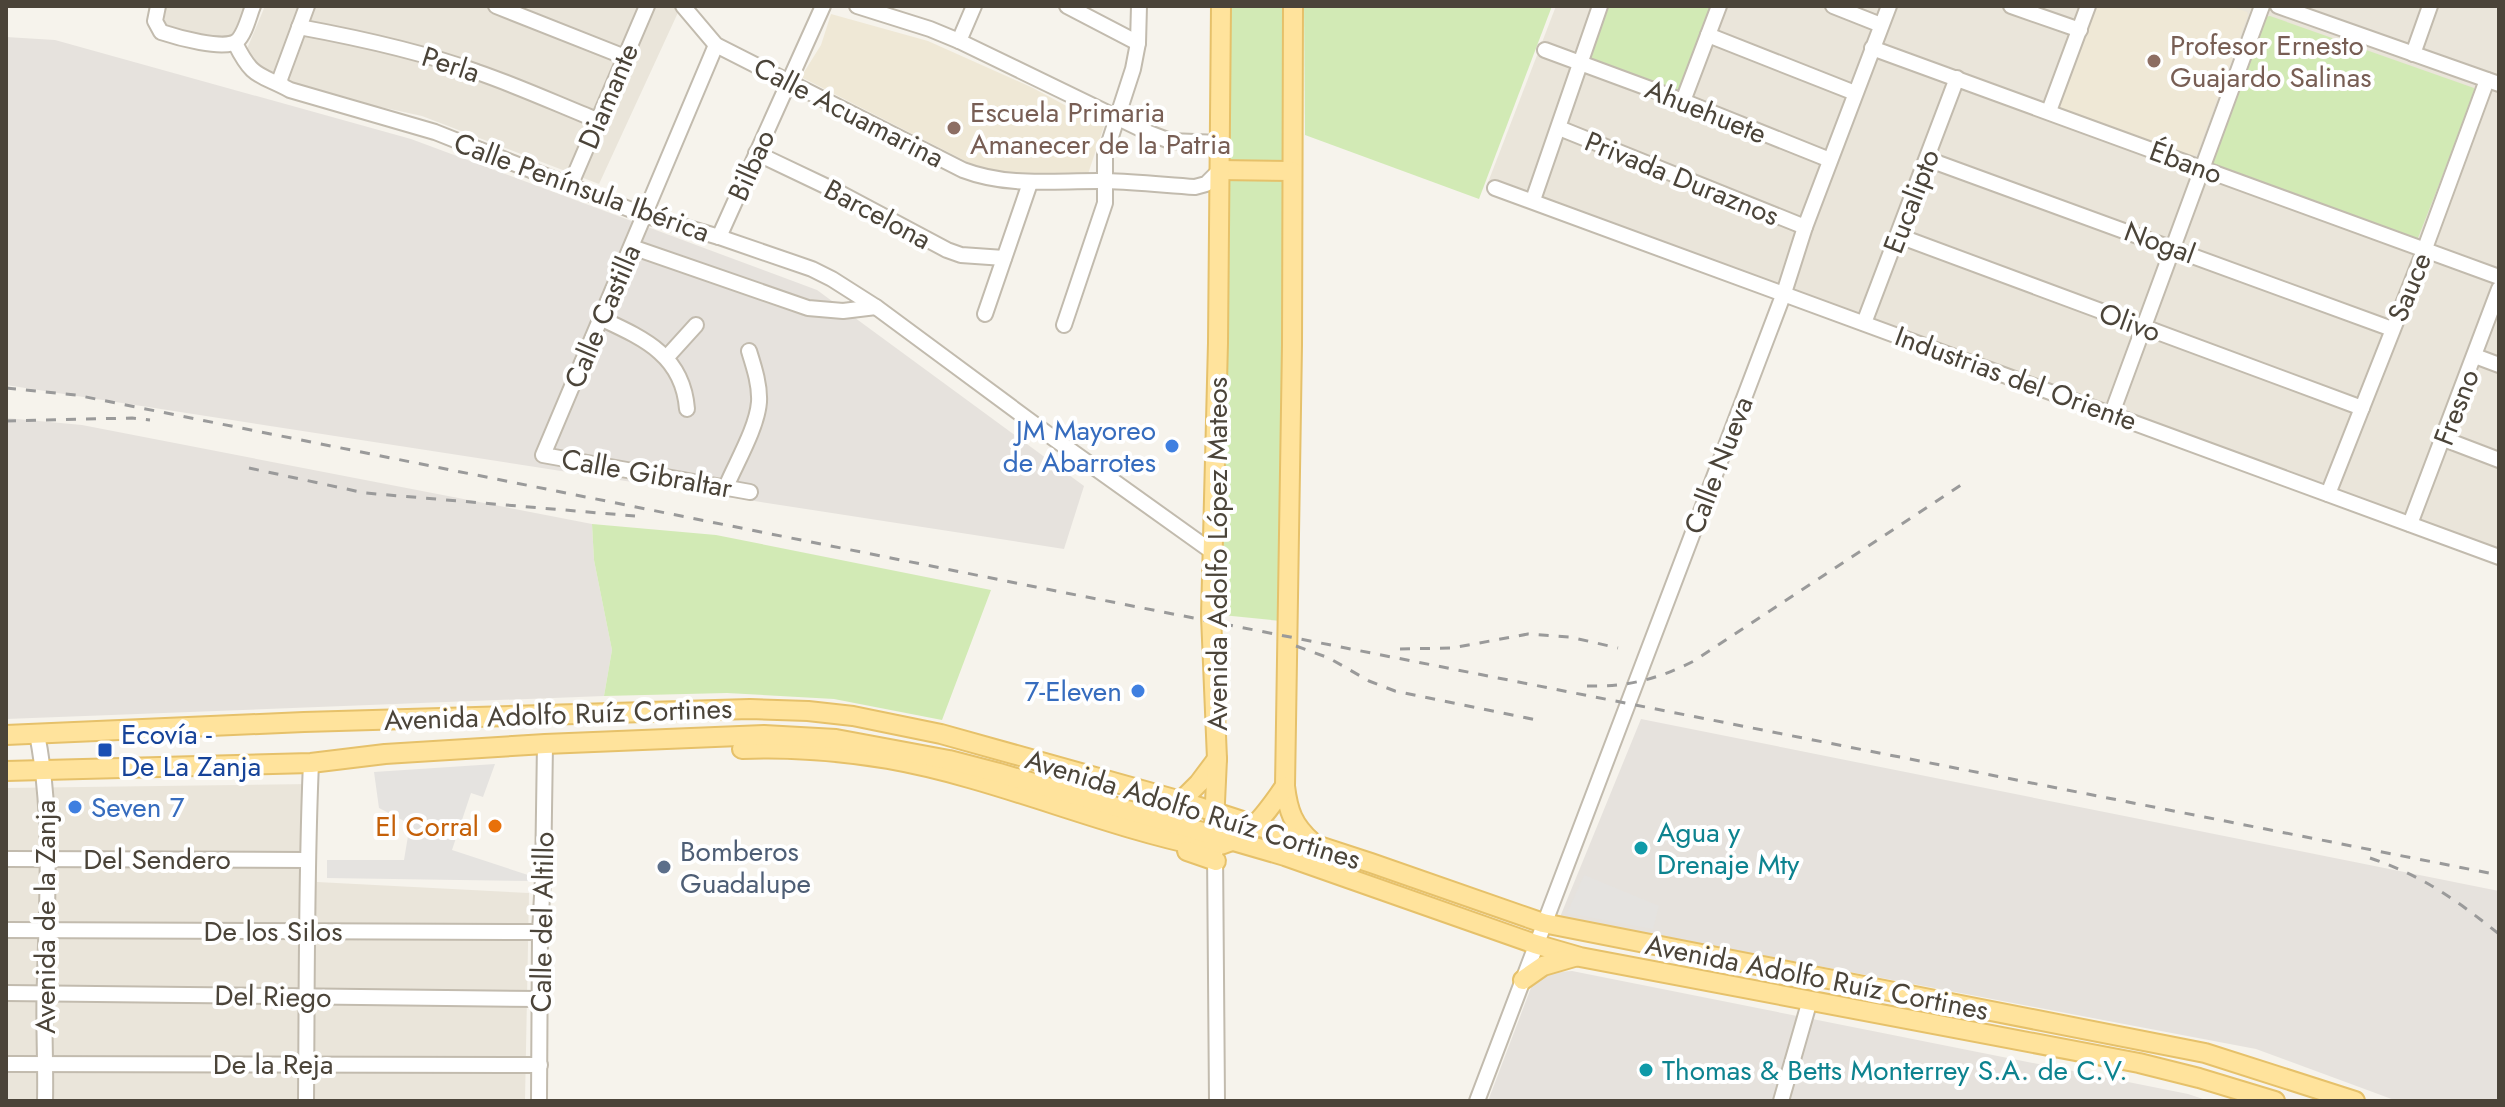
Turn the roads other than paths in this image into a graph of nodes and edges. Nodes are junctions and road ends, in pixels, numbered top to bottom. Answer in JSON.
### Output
{"nodes":[{"id":1,"x":158,"y":6,"type":"edge"},
{"id":2,"x":253,"y":6,"type":"edge"},
{"id":3,"x":307,"y":6,"type":"edge"},
{"id":4,"x":496,"y":6,"type":"edge"},
{"id":5,"x":647,"y":6,"type":"edge"},
{"id":6,"x":683,"y":6,"type":"edge"},
{"id":7,"x":823,"y":6,"type":"edge"},
{"id":8,"x":857,"y":6,"type":"edge"},
{"id":9,"x":974,"y":6,"type":"edge"},
{"id":10,"x":1067,"y":6,"type":"edge"},
{"id":11,"x":1139,"y":6,"type":"edge"},
{"id":12,"x":1221,"y":6,"type":"edge"},
{"id":13,"x":1293,"y":6,"type":"edge"},
{"id":14,"x":1600,"y":6,"type":"edge"},
{"id":15,"x":1719,"y":6,"type":"edge"},
{"id":16,"x":1833,"y":6,"type":"edge"},
{"id":17,"x":1889,"y":6,"type":"edge"},
{"id":18,"x":2011,"y":6,"type":"edge"},
{"id":19,"x":2088,"y":6,"type":"edge"},
{"id":20,"x":2262,"y":6,"type":"edge"},
{"id":21,"x":2278,"y":6,"type":"edge"},
{"id":22,"x":2430,"y":6,"type":"edge"},
{"id":23,"x":697,"y":12,"type":"edge"},
{"id":24,"x":1881,"y":25,"type":"junction"},
{"id":25,"x":299,"y":27,"type":"junction"},
{"id":26,"x":2080,"y":30,"type":"junction"},
{"id":27,"x":1708,"y":35,"type":"junction"},
{"id":28,"x":237,"y":40,"type":"junction"},
{"id":29,"x":959,"y":41,"type":"junction"},
{"id":30,"x":1138,"y":43,"type":"junction"},
{"id":31,"x":716,"y":45,"type":"junction"},
{"id":32,"x":1872,"y":48,"type":"junction"},
{"id":33,"x":1545,"y":50,"type":"dead end"},
{"id":34,"x":2413,"y":54,"type":"junction"},
{"id":35,"x":625,"y":57,"type":"junction"},
{"id":36,"x":1581,"y":63,"type":"junction"},
{"id":37,"x":1957,"y":78,"type":"junction"},
{"id":38,"x":789,"y":80,"type":"junction"},
{"id":39,"x":2493,"y":82,"type":"edge"},
{"id":40,"x":281,"y":84,"type":"junction"},
{"id":41,"x":1855,"y":93,"type":"junction"},
{"id":42,"x":1683,"y":101,"type":"junction"},
{"id":43,"x":2049,"y":111,"type":"junction"},
{"id":44,"x":1118,"y":119,"type":"junction"},
{"id":45,"x":597,"y":120,"type":"junction"},
{"id":46,"x":1559,"y":128,"type":"junction"},
{"id":47,"x":1220,"y":143,"type":"junction"},
{"id":48,"x":756,"y":153,"type":"junction"},
{"id":49,"x":1927,"y":159,"type":"junction"},
{"id":50,"x":1830,"y":160,"type":"junction"},
{"id":51,"x":2203,"y":168,"type":"junction"},
{"id":52,"x":1220,"y":170,"type":"junction"},
{"id":53,"x":1292,"y":171,"type":"junction"},
{"id":54,"x":1106,"y":181,"type":"junction"},
{"id":55,"x":1030,"y":183,"type":"junction"},
{"id":56,"x":570,"y":186,"type":"junction"},
{"id":57,"x":1495,"y":188,"type":"dead end"},
{"id":58,"x":1533,"y":200,"type":"junction"},
{"id":59,"x":644,"y":215,"type":"junction"},
{"id":60,"x":1805,"y":227,"type":"junction"},
{"id":61,"x":1899,"y":236,"type":"junction"},
{"id":62,"x":719,"y":237,"type":"junction"},
{"id":63,"x":632,"y":247,"type":"junction"},
{"id":64,"x":2173,"y":247,"type":"junction"},
{"id":65,"x":2424,"y":251,"type":"junction"},
{"id":66,"x":1004,"y":258,"type":"junction"},
{"id":67,"x":2499,"y":277,"type":"edge"},
{"id":68,"x":2499,"y":289,"type":"edge"},
{"id":69,"x":1784,"y":293,"type":"junction"},
{"id":70,"x":876,"y":307,"type":"junction"},
{"id":71,"x":985,"y":314,"type":"dead end"},
{"id":72,"x":602,"y":319,"type":"junction"},
{"id":73,"x":1864,"y":323,"type":"junction"},
{"id":74,"x":696,"y":325,"type":"dead end"},
{"id":75,"x":1064,"y":325,"type":"dead end"},
{"id":76,"x":2144,"y":328,"type":"junction"},
{"id":77,"x":2392,"y":329,"type":"junction"},
{"id":78,"x":749,"y":351,"type":"dead end"},
{"id":79,"x":2475,"y":356,"type":"junction"},
{"id":80,"x":667,"y":357,"type":"junction"},
{"id":81,"x":2499,"y":365,"type":"edge"},
{"id":82,"x":2362,"y":408,"type":"junction"},
{"id":83,"x":687,"y":409,"type":"dead end"},
{"id":84,"x":2112,"y":413,"type":"junction"},
{"id":85,"x":2444,"y":439,"type":"junction"},
{"id":86,"x":543,"y":455,"type":"joint"},
{"id":87,"x":2499,"y":460,"type":"edge"},
{"id":88,"x":726,"y":487,"type":"junction"},
{"id":89,"x":750,"y":492,"type":"dead end"},
{"id":90,"x":2328,"y":494,"type":"junction"},
{"id":91,"x":2410,"y":524,"type":"junction"},
{"id":92,"x":1214,"y":553,"type":"junction"},
{"id":93,"x":2499,"y":557,"type":"edge"},
{"id":94,"x":37,"y":734,"type":"junction"},
{"id":95,"x":6,"y":735,"type":"edge"},
{"id":96,"x":548,"y":744,"type":"junction"},
{"id":97,"x":1217,"y":759,"type":"junction"},
{"id":98,"x":311,"y":763,"type":"junction"},
{"id":99,"x":42,"y":769,"type":"junction"},
{"id":100,"x":6,"y":771,"type":"edge"},
{"id":101,"x":1285,"y":786,"type":"junction"},
{"id":102,"x":1181,"y":801,"type":"junction"},
{"id":103,"x":1214,"y":812,"type":"junction"},
{"id":104,"x":1256,"y":826,"type":"junction"},
{"id":105,"x":1316,"y":845,"type":"junction"},
{"id":106,"x":1219,"y":846,"type":"junction"},
{"id":107,"x":6,"y":859,"type":"edge"},
{"id":108,"x":48,"y":859,"type":"junction"},
{"id":109,"x":307,"y":860,"type":"junction"},
{"id":110,"x":1543,"y":923,"type":"junction"},
{"id":111,"x":6,"y":930,"type":"edge"},
{"id":112,"x":46,"y":930,"type":"junction"},
{"id":113,"x":306,"y":931,"type":"junction"},
{"id":114,"x":540,"y":932,"type":"junction"},
{"id":115,"x":1535,"y":944,"type":"junction"},
{"id":116,"x":1580,"y":957,"type":"junction"},
{"id":117,"x":1523,"y":980,"type":"junction"},
{"id":118,"x":6,"y":993,"type":"edge"},
{"id":119,"x":44,"y":993,"type":"junction"},
{"id":120,"x":308,"y":997,"type":"junction"},
{"id":121,"x":540,"y":999,"type":"junction"},
{"id":122,"x":1810,"y":1000,"type":"junction"},
{"id":123,"x":306,"y":1063,"type":"junction"},
{"id":124,"x":6,"y":1064,"type":"edge"},
{"id":125,"x":45,"y":1065,"type":"junction"},
{"id":126,"x":540,"y":1065,"type":"junction"},
{"id":127,"x":45,"y":1101,"type":"edge"},
{"id":128,"x":306,"y":1101,"type":"edge"},
{"id":129,"x":539,"y":1101,"type":"edge"},
{"id":130,"x":1217,"y":1101,"type":"edge"},
{"id":131,"x":1477,"y":1101,"type":"edge"},
{"id":132,"x":1781,"y":1101,"type":"edge"},
{"id":133,"x":2275,"y":1101,"type":"edge"},
{"id":134,"x":2355,"y":1101,"type":"edge"}],
"edges":[{"from":1,"to":28,"type":"street"},
{"from":2,"to":28,"type":"street"},
{"from":3,"to":25,"type":"street"},
{"from":4,"to":35,"type":"street"},
{"from":5,"to":35,"type":"street","name":"Diamante"},
{"from":6,"to":23,"type":"street","name":"Calle Acuamarina"},
{"from":7,"to":38,"type":"street","name":"Bilbao"},
{"from":8,"to":29,"type":"street"},
{"from":9,"to":29,"type":"street"},
{"from":10,"to":30,"type":"street"},
{"from":11,"to":30,"type":"street"},
{"from":12,"to":47,"type":"main road","name":"Avenida Adolfo López Mateos"},
{"from":13,"to":53,"type":"main road"},
{"from":14,"to":36,"type":"street"},
{"from":15,"to":27,"type":"street"},
{"from":16,"to":24,"type":"street"},
{"from":17,"to":24,"type":"street","name":"Calle Nueva"},
{"from":18,"to":26,"type":"street"},
{"from":19,"to":26,"type":"street"},
{"from":20,"to":51,"type":"street"},
{"from":21,"to":34,"type":"street"},
{"from":22,"to":34,"type":"street"},
{"from":23,"to":31,"type":"street","name":"Calle Acuamarina"},
{"from":24,"to":32,"type":"street","name":"Calle Nueva"},
{"from":25,"to":40,"type":"street"},
{"from":25,"to":45,"type":"street","name":"Perla"},
{"from":26,"to":43,"type":"street"},
{"from":27,"to":41,"type":"street"},
{"from":27,"to":42,"type":"street"},
{"from":28,"to":40,"type":"street","name":"Calle Península Ibérica"},
{"from":29,"to":44,"type":"street"},
{"from":30,"to":44,"type":"street"},
{"from":31,"to":38,"type":"street","name":"Calle Acuamarina"},
{"from":31,"to":59,"type":"street","name":"Calle Castilla"},
{"from":32,"to":37,"type":"street","name":"Ébano"},
{"from":32,"to":41,"type":"street","name":"Calle Nueva"},
{"from":33,"to":36,"type":"street","name":"Ahuehuete"},
{"from":34,"to":39,"type":"street"},
{"from":35,"to":45,"type":"street","name":"Diamante"},
{"from":36,"to":42,"type":"street","name":"Ahuehuete"},
{"from":36,"to":46,"type":"street"},
{"from":37,"to":43,"type":"street","name":"Ébano"},
{"from":37,"to":49,"type":"street","name":"Eucalipto"},
{"from":38,"to":48,"type":"street","name":"Bilbao"},
{"from":38,"to":55,"type":"street","name":"Calle Acuamarina"},
{"from":39,"to":65,"type":"street","name":"Sauce"},
{"from":40,"to":56,"type":"street","name":"Calle Península Ibérica"},
{"from":41,"to":50,"type":"street","name":"Calle Nueva"},
{"from":42,"to":50,"type":"street","name":"Ahuehuete"},
{"from":43,"to":51,"type":"street","name":"Ébano"},
{"from":44,"to":47,"type":"street"},
{"from":44,"to":54,"type":"street"},
{"from":45,"to":56,"type":"street","name":"Diamante"},
{"from":46,"to":58,"type":"street"},
{"from":46,"to":60,"type":"street","name":"Privada Duraznos"},
{"from":47,"to":52,"type":"main road","name":"Avenida Adolfo López Mateos"},
{"from":48,"to":62,"type":"street","name":"Bilbao"},
{"from":48,"to":66,"type":"street","name":"Barcelona"},
{"from":49,"to":61,"type":"street","name":"Eucalipto"},
{"from":49,"to":64,"type":"street","name":"Nogal"},
{"from":50,"to":60,"type":"street","name":"Calle Nueva"},
{"from":51,"to":64,"type":"street"},
{"from":51,"to":65,"type":"street","name":"Ébano"},
{"from":52,"to":53,"type":"main road"},
{"from":52,"to":54,"type":"street","name":"Calle Acuamarina"},
{"from":52,"to":92,"type":"main road","name":"Avenida Adolfo López Mateos"},
{"from":53,"to":101,"type":"main road"},
{"from":54,"to":55,"type":"street","name":"Calle Acuamarina"},
{"from":54,"to":75,"type":"street"},
{"from":55,"to":66,"type":"street"},
{"from":56,"to":59,"type":"street","name":"Calle Península Ibérica"},
{"from":57,"to":58,"type":"street","name":"Industrias del Oriente"},
{"from":58,"to":69,"type":"street","name":"Industrias del Oriente"},
{"from":59,"to":62,"type":"street","name":"Calle Península Ibérica"},
{"from":59,"to":63,"type":"street","name":"Calle Castilla"},
{"from":60,"to":69,"type":"street","name":"Calle Nueva"},
{"from":61,"to":73,"type":"street","name":"Eucalipto"},
{"from":61,"to":76,"type":"street","name":"Olivo"},
{"from":62,"to":70,"type":"street","name":"Calle Península Ibérica"},
{"from":63,"to":70,"type":"street","name":"Calle Península Ibérica"},
{"from":63,"to":72,"type":"street","name":"Calle Castilla"},
{"from":64,"to":76,"type":"street"},
{"from":64,"to":77,"type":"street","name":"Nogal"},
{"from":65,"to":67,"type":"street","name":"Ébano"},
{"from":65,"to":77,"type":"street","name":"Sauce"},
{"from":66,"to":71,"type":"street"},
{"from":68,"to":79,"type":"street","name":"Fresno"},
{"from":69,"to":73,"type":"street","name":"Industrias del Oriente"},
{"from":69,"to":110,"type":"street","name":"Calle Nueva"},
{"from":70,"to":92,"type":"street","name":"Calle Península Ibérica"},
{"from":72,"to":80,"type":"street"},
{"from":72,"to":86,"type":"street","name":"Calle Castilla"},
{"from":73,"to":84,"type":"street","name":"Industrias del Oriente"},
{"from":74,"to":80,"type":"street"},
{"from":76,"to":82,"type":"street","name":"Olivo"},
{"from":76,"to":84,"type":"street"},
{"from":77,"to":82,"type":"street","name":"Sauce"},
{"from":78,"to":88,"type":"street"},
{"from":79,"to":81,"type":"street"},
{"from":79,"to":85,"type":"street","name":"Fresno"},
{"from":80,"to":83,"type":"street"},
{"from":82,"to":90,"type":"street","name":"Sauce"},
{"from":84,"to":90,"type":"street","name":"Industrias del Oriente"},
{"from":85,"to":87,"type":"street"},
{"from":85,"to":91,"type":"street","name":"Fresno"},
{"from":86,"to":88,"type":"street","name":"Calle Gibraltar"},
{"from":88,"to":89,"type":"street","name":"Calle Gibraltar"},
{"from":90,"to":91,"type":"street","name":"Industrias del Oriente"},
{"from":91,"to":93,"type":"street","name":"Industrias del Oriente"},
{"from":92,"to":97,"type":"main road","name":"Avenida Adolfo López Mateos"},
{"from":94,"to":95,"type":"main road","name":"Avenida Adolfo Ruíz Cortines"},
{"from":94,"to":99,"type":"street","name":"Avenida de la Zanja"},
{"from":94,"to":102,"type":"main road","name":"Avenida Adolfo Ruíz Cortines"},
{"from":96,"to":98,"type":"main road","name":"Avenida Adolfo Ruíz Cortines"},
{"from":96,"to":106,"type":"main road","name":"Avenida Adolfo Ruíz Cortines"},
{"from":96,"to":106,"type":"main road","name":"Avenida Adolfo Ruíz Cortines"},
{"from":96,"to":114,"type":"street","name":"Calle del Altillo"},
{"from":97,"to":102,"type":"main road"},
{"from":97,"to":103,"type":"main road","name":"Avenida Adolfo López Mateos"},
{"from":98,"to":99,"type":"main road","name":"Avenida Adolfo Ruíz Cortines"},
{"from":98,"to":109,"type":"street"},
{"from":99,"to":100,"type":"main road","name":"Avenida Adolfo Ruíz Cortines"},
{"from":99,"to":108,"type":"street","name":"Avenida de la Zanja"},
{"from":101,"to":104,"type":"main road"},
{"from":101,"to":105,"type":"main road"},
{"from":102,"to":103,"type":"main road","name":"Avenida Adolfo Ruíz Cortines"},
{"from":103,"to":104,"type":"main road","name":"Avenida Adolfo Ruíz Cortines"},
{"from":103,"to":106,"type":"main road","name":"Avenida Adolfo López Mateos"},
{"from":104,"to":105,"type":"main road","name":"Avenida Adolfo Ruíz Cortines"},
{"from":104,"to":106,"type":"main road"},
{"from":105,"to":110,"type":"main road","name":"Avenida Adolfo Ruíz Cortines"},
{"from":106,"to":115,"type":"main road","name":"Avenida Adolfo Ruíz Cortines"},
{"from":106,"to":130,"type":"street","name":"Avenida Adolfo López Mateos"},
{"from":107,"to":108,"type":"street","name":"Del Sendero"},
{"from":108,"to":109,"type":"street","name":"Del Sendero"},
{"from":108,"to":112,"type":"street","name":"Avenida de la Zanja"},
{"from":109,"to":113,"type":"street"},
{"from":110,"to":115,"type":"street","name":"Calle Nueva"},
{"from":110,"to":134,"type":"main road","name":"Avenida Adolfo Ruíz Cortines"},
{"from":111,"to":112,"type":"street","name":"De los Silos"},
{"from":112,"to":113,"type":"street","name":"De los Silos"},
{"from":112,"to":119,"type":"street","name":"Avenida de la Zanja"},
{"from":113,"to":114,"type":"street","name":"De los Silos"},
{"from":113,"to":120,"type":"street"},
{"from":114,"to":121,"type":"street","name":"Calle del Altillo"},
{"from":115,"to":116,"type":"main road","name":"Avenida Adolfo Ruíz Cortines"},
{"from":115,"to":117,"type":"street","name":"Calle Nueva"},
{"from":116,"to":117,"type":"main road"},
{"from":116,"to":122,"type":"main road","name":"Avenida Adolfo Ruíz Cortines"},
{"from":117,"to":131,"type":"street","name":"Calle Nueva"},
{"from":118,"to":119,"type":"street","name":"Del Riego"},
{"from":119,"to":120,"type":"street","name":"Del Riego"},
{"from":119,"to":125,"type":"street","name":"Avenida de la Zanja"},
{"from":120,"to":121,"type":"street","name":"Del Riego"},
{"from":120,"to":123,"type":"street"},
{"from":121,"to":126,"type":"street","name":"Calle del Altillo"},
{"from":122,"to":132,"type":"street"},
{"from":122,"to":133,"type":"main road","name":"Avenida Adolfo Ruíz Cortines"},
{"from":123,"to":125,"type":"street","name":"De la Reja"},
{"from":123,"to":126,"type":"street","name":"De la Reja"},
{"from":123,"to":128,"type":"street"},
{"from":124,"to":125,"type":"street","name":"De la Reja"},
{"from":125,"to":127,"type":"street","name":"Avenida de la Zanja"},
{"from":126,"to":129,"type":"street","name":"Calle del Altillo"}]}
